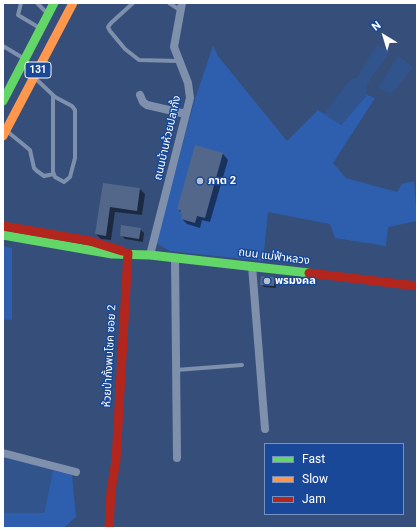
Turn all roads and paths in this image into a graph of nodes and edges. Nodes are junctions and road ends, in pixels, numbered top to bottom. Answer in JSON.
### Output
{"nodes":[{"id":1,"x":21,"y":3,"type":"edge"},
{"id":2,"x":37,"y":3,"type":"edge"},
{"id":3,"x":54,"y":3,"type":"edge"},
{"id":4,"x":73,"y":3,"type":"edge"},
{"id":5,"x":133,"y":3,"type":"edge"},
{"id":6,"x":169,"y":3,"type":"edge"},
{"id":7,"x":181,"y":7,"type":"edge"},
{"id":8,"x":48,"y":14,"type":"junction"},
{"id":9,"x":41,"y":29,"type":"junction"},
{"id":10,"x":3,"y":46,"type":"edge"},
{"id":11,"x":25,"y":59,"type":"junction"},
{"id":12,"x":178,"y":60,"type":"junction"},
{"id":13,"x":34,"y":77,"type":"junction"},
{"id":14,"x":53,"y":95,"type":"junction"},
{"id":15,"x":140,"y":95,"type":"dead end"},
{"id":16,"x":3,"y":101,"type":"edge"},
{"id":17,"x":186,"y":114,"type":"junction"},
{"id":18,"x":4,"y":133,"type":"edge"},
{"id":19,"x":54,"y":174,"type":"junction"},
{"id":20,"x":3,"y":226,"type":"edge"},
{"id":21,"x":3,"y":236,"type":"edge"},
{"id":22,"x":128,"y":253,"type":"junction"},
{"id":23,"x":150,"y":255,"type":"junction"},
{"id":24,"x":174,"y":258,"type":"junction"},
{"id":25,"x":252,"y":266,"type":"junction"},
{"id":26,"x":417,"y":286,"type":"edge"},
{"id":27,"x":242,"y":365,"type":"dead end"},
{"id":28,"x":176,"y":370,"type":"junction"},
{"id":29,"x":265,"y":428,"type":"dead end"},
{"id":30,"x":3,"y":453,"type":"edge"},
{"id":31,"x":177,"y":458,"type":"dead end"},
{"id":32,"x":76,"y":472,"type":"dead end"},
{"id":33,"x":109,"y":528,"type":"edge"}],
"edges":[{"from":1,"to":9,"type":"lane"},
{"from":2,"to":8,"type":"lane"},
{"from":3,"to":8,"type":"main road","number":"131"},
{"from":4,"to":13,"type":"main road","number":"131"},
{"from":5,"to":12,"type":"lane"},
{"from":6,"to":7,"type":"lane"},
{"from":7,"to":12,"type":"street","name":"ถนนบ้านห้วยปลากั้ง"},
{"from":8,"to":9,"type":"main road","number":"131"},
{"from":9,"to":11,"type":"main road","number":"131"},
{"from":10,"to":11,"type":"lane"},
{"from":11,"to":16,"type":"main road","number":"131"},
{"from":12,"to":17,"type":"street","name":"ถนนบ้านห้วยปลากั้ง"},
{"from":13,"to":14,"type":"lane"},
{"from":13,"to":18,"type":"main road","number":"131"},
{"from":14,"to":19,"type":"lane"},
{"from":14,"to":19,"type":"lane"},
{"from":15,"to":17,"type":"street"},
{"from":17,"to":23,"type":"street","name":"ถนนบ้านห้วยปลากั้ง"},
{"from":18,"to":19,"type":"lane"},
{"from":20,"to":22,"type":"main road"},
{"from":21,"to":22,"type":"main road"},
{"from":22,"to":23,"type":"main road","name":"ถนน แม่ฟ้าหลวง"},
{"from":22,"to":33,"type":"main road","name":"ห้วยป่ากั้งพบโชค ซอย 2"},
{"from":23,"to":24,"type":"main road","name":"ถนน แม่ฟ้าหลวง"},
{"from":24,"to":25,"type":"main road","name":"ถนน แม่ฟ้าหลวง"},
{"from":24,"to":28,"type":"street"},
{"from":25,"to":26,"type":"main road","name":"ถนน แม่ฟ้าหลวง"},
{"from":25,"to":29,"type":"street"},
{"from":27,"to":28,"type":"lane"},
{"from":28,"to":31,"type":"street"},
{"from":30,"to":32,"type":"street"}]}
